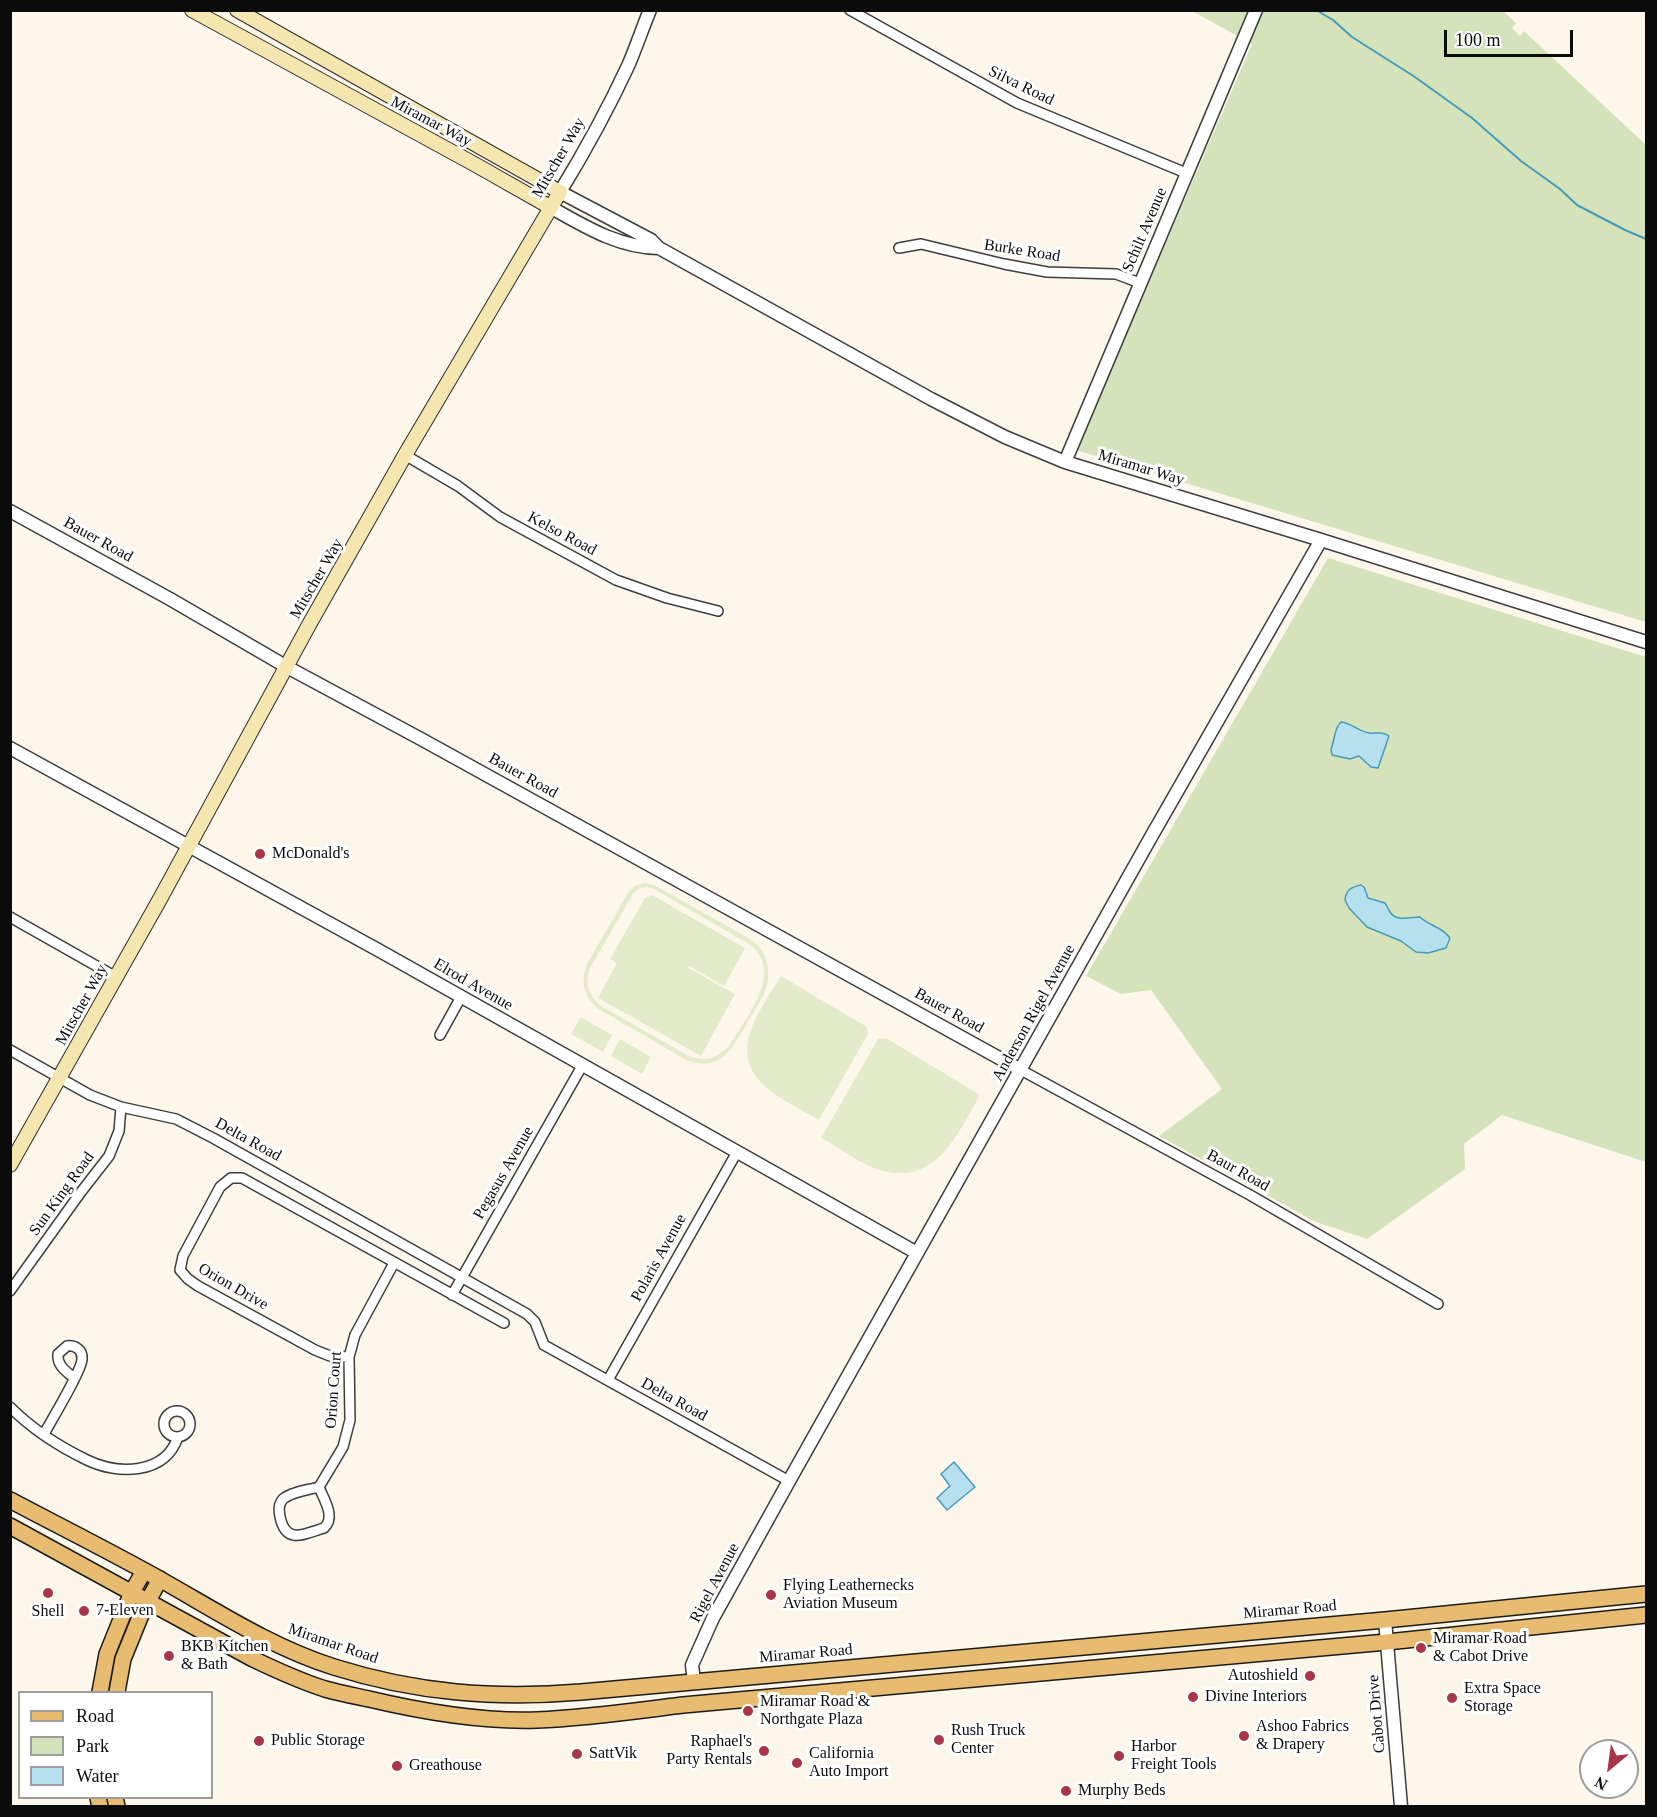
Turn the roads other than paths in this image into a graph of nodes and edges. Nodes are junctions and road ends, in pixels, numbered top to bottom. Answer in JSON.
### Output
{"nodes":[{"id":1,"x":192,"y":10,"type":"edge"},
{"id":2,"x":237,"y":10,"type":"edge"},
{"id":3,"x":650,"y":10,"type":"edge"},
{"id":4,"x":850,"y":10,"type":"edge"},
{"id":5,"x":1256,"y":10,"type":"edge"},
{"id":6,"x":1186,"y":174,"type":"junction"},
{"id":7,"x":560,"y":192,"type":"junction"},
{"id":8,"x":550,"y":207,"type":"junction"},
{"id":9,"x":659,"y":248,"type":"junction"},
{"id":10,"x":899,"y":248,"type":"dead end"},
{"id":11,"x":1140,"y":283,"type":"junction"},
{"id":12,"x":405,"y":455,"type":"junction"},
{"id":13,"x":1065,"y":462,"type":"junction"},
{"id":14,"x":10,"y":511,"type":"edge"},
{"id":15,"x":1321,"y":540,"type":"junction"},
{"id":16,"x":717,"y":610,"type":"dead end"},
{"id":17,"x":1647,"y":642,"type":"edge"},
{"id":18,"x":286,"y":667,"type":"junction"},
{"id":19,"x":12,"y":752,"type":"edge"},
{"id":20,"x":188,"y":845,"type":"junction"},
{"id":21,"x":10,"y":917,"type":"edge"},
{"id":22,"x":116,"y":977,"type":"junction"},
{"id":23,"x":461,"y":997,"type":"junction"},
{"id":24,"x":440,"y":1035,"type":"dead end"},
{"id":25,"x":10,"y":1050,"type":"edge"},
{"id":26,"x":582,"y":1066,"type":"junction"},
{"id":27,"x":1021,"y":1070,"type":"junction"},
{"id":28,"x":60,"y":1077,"type":"junction"},
{"id":29,"x":121,"y":1107,"type":"junction"},
{"id":30,"x":737,"y":1152,"type":"junction"},
{"id":31,"x":10,"y":1165,"type":"edge"},
{"id":32,"x":917,"y":1253,"type":"junction"},
{"id":33,"x":394,"y":1263,"type":"junction"},
{"id":34,"x":462,"y":1278,"type":"junction"},
{"id":35,"x":10,"y":1292,"type":"edge"},
{"id":36,"x":452,"y":1295,"type":"junction"},
{"id":37,"x":1438,"y":1304,"type":"dead end"},
{"id":38,"x":504,"y":1323,"type":"dead end"},
{"id":39,"x":349,"y":1357,"type":"junction"},
{"id":40,"x":74,"y":1378,"type":"dead end"},
{"id":41,"x":608,"y":1380,"type":"junction"},
{"id":42,"x":10,"y":1407,"type":"edge"},
{"id":43,"x":44,"y":1434,"type":"junction"},
{"id":44,"x":178,"y":1437,"type":"dead end"},
{"id":45,"x":789,"y":1481,"type":"junction"},
{"id":46,"x":319,"y":1487,"type":"junction"},
{"id":47,"x":10,"y":1500,"type":"edge"},
{"id":48,"x":777,"y":1503,"type":"joint"},
{"id":49,"x":10,"y":1526,"type":"edge"},
{"id":50,"x":144,"y":1570,"type":"junction"},
{"id":51,"x":160,"y":1580,"type":"junction"},
{"id":52,"x":132,"y":1592,"type":"junction"},
{"id":53,"x":1647,"y":1594,"type":"edge"},
{"id":54,"x":149,"y":1601,"type":"junction"},
{"id":55,"x":1647,"y":1616,"type":"edge"},
{"id":56,"x":1385,"y":1620,"type":"junction"},
{"id":57,"x":1387,"y":1642,"type":"junction"},
{"id":58,"x":694,"y":1682,"type":"junction"},
{"id":59,"x":100,"y":1691,"type":"edge"},
{"id":60,"x":117,"y":1691,"type":"edge"},
{"id":61,"x":1401,"y":1806,"type":"edge"}],
"edges":[{"from":1,"to":8,"type":"main road","name":"Miramar Way"},
{"from":2,"to":7,"type":"main road","name":"Miramar Way"},
{"from":3,"to":7,"type":"street","name":"Mitscher Way"},
{"from":4,"to":6,"type":"street","name":"Silva Road"},
{"from":5,"to":6,"type":"street","name":"Schilt Avenue"},
{"from":6,"to":11,"type":"street","name":"Schilt Avenue"},
{"from":7,"to":8,"type":"main road","name":"Mitscher Way"},
{"from":7,"to":9,"type":"street","name":"Miramar Way"},
{"from":8,"to":9,"type":"street","name":"Miramar Way"},
{"from":8,"to":12,"type":"main road","name":"Mitscher Way"},
{"from":9,"to":13,"type":"street","name":"Miramar Way"},
{"from":10,"to":11,"type":"street","name":"Burke Road"},
{"from":11,"to":13,"type":"street","name":"Schilt Avenue"},
{"from":12,"to":16,"type":"street","name":"Kelso Road"},
{"from":12,"to":18,"type":"main road","name":"Mitscher Way"},
{"from":13,"to":15,"type":"street","name":"Miramar Way"},
{"from":14,"to":18,"type":"street","name":"Bauer Road"},
{"from":15,"to":17,"type":"street","name":"Miramar Way"},
{"from":15,"to":27,"type":"street","name":"Anderson Rigel Avenue"},
{"from":18,"to":20,"type":"main road","name":"Mitscher Way"},
{"from":18,"to":27,"type":"street","name":"Bauer Road"},
{"from":19,"to":20,"type":"street","name":"Elrod Avenue"},
{"from":20,"to":22,"type":"main road","name":"Mitscher Way"},
{"from":20,"to":23,"type":"street","name":"Elrod Avenue"},
{"from":21,"to":22,"type":"street"},
{"from":22,"to":28,"type":"main road","name":"Mitscher Way"},
{"from":23,"to":24,"type":"street"},
{"from":23,"to":26,"type":"street","name":"Elrod Avenue"},
{"from":25,"to":28,"type":"street","name":"Delta Road"},
{"from":26,"to":30,"type":"street","name":"Elrod Avenue"},
{"from":26,"to":34,"type":"street","name":"Pegasus Avenue"},
{"from":27,"to":32,"type":"street","name":"Anderson Rigel Avenue"},
{"from":27,"to":37,"type":"street","name":"Baur Road"},
{"from":28,"to":29,"type":"street","name":"Delta Road"},
{"from":28,"to":31,"type":"main road","name":"Mitscher Way"},
{"from":29,"to":34,"type":"street","name":"Delta Road"},
{"from":29,"to":35,"type":"street","name":"Sun King Road"},
{"from":30,"to":32,"type":"street","name":"Elrod Avenue"},
{"from":30,"to":41,"type":"street","name":"Polaris Avenue"},
{"from":32,"to":45,"type":"street","name":"Anderson Rigel Avenue"},
{"from":33,"to":36,"type":"street"},
{"from":33,"to":39,"type":"street","name":"Orion Court"},
{"from":33,"to":39,"type":"street","name":"Orion Drive"},
{"from":34,"to":36,"type":"street","name":"Pegasus Avenue"},
{"from":34,"to":41,"type":"street","name":"Delta Road"},
{"from":36,"to":38,"type":"street"},
{"from":39,"to":46,"type":"street","name":"Orion Court"},
{"from":40,"to":43,"type":"street"},
{"from":41,"to":45,"type":"street","name":"Delta Road"},
{"from":42,"to":43,"type":"street"},
{"from":43,"to":44,"type":"street"},
{"from":45,"to":48,"type":"street","name":"Anderson Rigel Avenue"},
{"from":46,"to":46,"type":"street"},
{"from":47,"to":50,"type":"main road","name":"Miramar Road"},
{"from":48,"to":58,"type":"street","name":"Rigel Avenue"},
{"from":49,"to":52,"type":"main road"},
{"from":50,"to":51,"type":"main road","name":"Miramar Road"},
{"from":50,"to":52,"type":"main road"},
{"from":51,"to":54,"type":"main road"},
{"from":51,"to":58,"type":"main road","name":"Miramar Road"},
{"from":52,"to":54,"type":"main road"},
{"from":52,"to":59,"type":"main road"},
{"from":53,"to":56,"type":"main road","name":"Miramar Road"},
{"from":54,"to":57,"type":"main road"},
{"from":54,"to":60,"type":"main road"},
{"from":55,"to":57,"type":"main road"},
{"from":56,"to":57,"type":"street","name":"Cabot Drive"},
{"from":56,"to":58,"type":"main road","name":"Miramar Road"},
{"from":57,"to":61,"type":"street","name":"Cabot Drive"}]}
